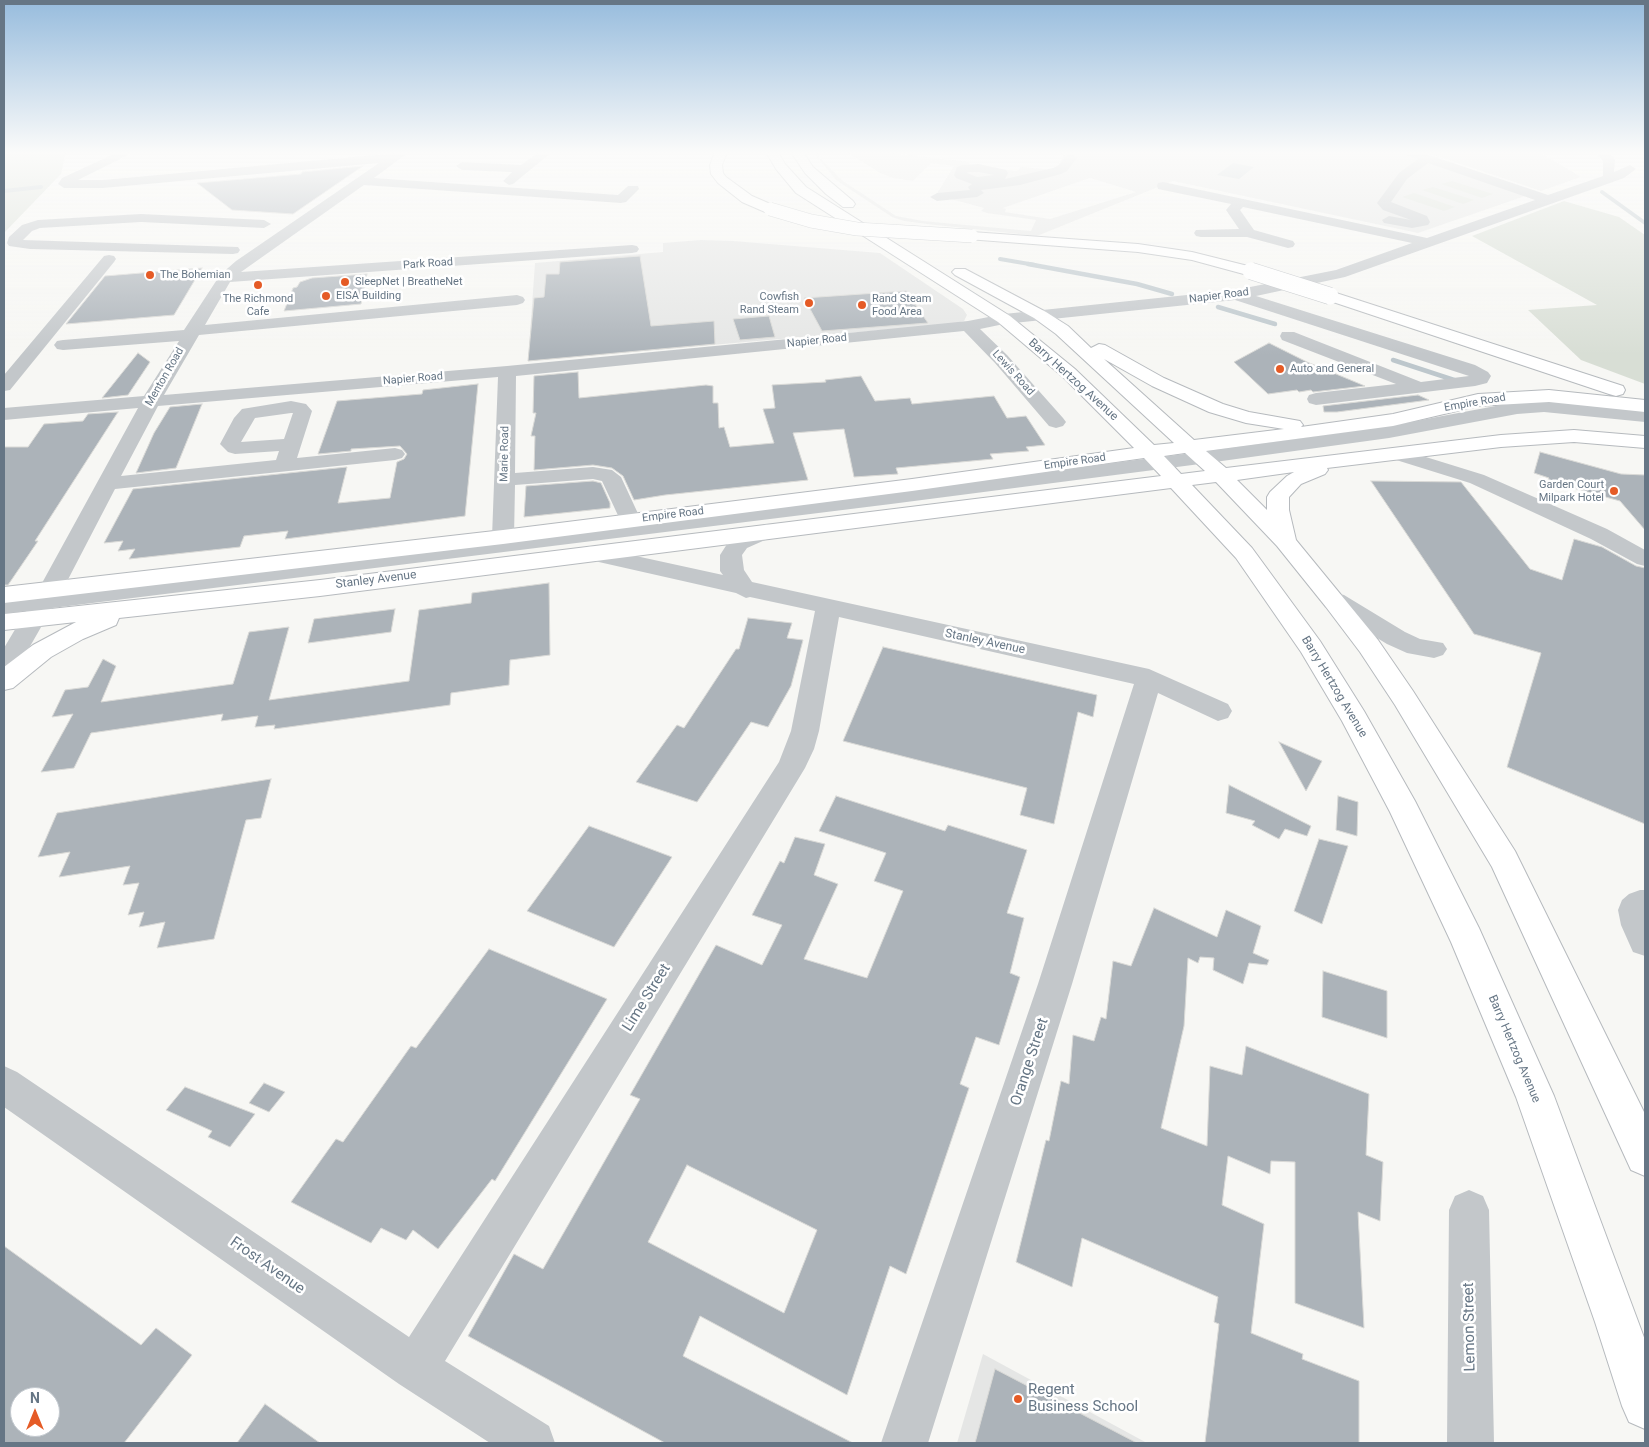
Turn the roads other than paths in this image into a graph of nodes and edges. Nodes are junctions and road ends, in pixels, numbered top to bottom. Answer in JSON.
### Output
{"nodes":[{"id":1,"x":115,"y":220,"type":"edge"},
{"id":2,"x":168,"y":220,"type":"edge"},
{"id":3,"x":298,"y":220,"type":"edge"},
{"id":4,"x":806,"y":220,"type":"edge"},
{"id":5,"x":845,"y":220,"type":"edge"},
{"id":6,"x":875,"y":220,"type":"edge"},
{"id":7,"x":1240,"y":220,"type":"edge"},
{"id":8,"x":1322,"y":220,"type":"edge"},
{"id":9,"x":1389,"y":220,"type":"dead end"},
{"id":10,"x":1422,"y":220,"type":"edge"},
{"id":11,"x":1495,"y":220,"type":"edge"},
{"id":12,"x":213,"y":222,"type":"junction"},
{"id":13,"x":196,"y":233,"type":"junction"},
{"id":14,"x":1201,"y":233,"type":"dead end"},
{"id":15,"x":1249,"y":233,"type":"junction"},
{"id":16,"x":1431,"y":243,"type":"junction"},
{"id":17,"x":1288,"y":244,"type":"dead end"},
{"id":18,"x":920,"y":247,"type":"dead end"},
{"id":19,"x":167,"y":249,"type":"junction"},
{"id":20,"x":632,"y":249,"type":"dead end"},
{"id":21,"x":237,"y":257,"type":"junction"},
{"id":22,"x":10,"y":258,"type":"dead end"},
{"id":23,"x":109,"y":258,"type":"junction"},
{"id":24,"x":295,"y":258,"type":"dead end"},
{"id":25,"x":145,"y":260,"type":"junction"},
{"id":26,"x":421,"y":265,"type":"junction"},
{"id":27,"x":951,"y":267,"type":"dead end"},
{"id":28,"x":225,"y":278,"type":"junction"},
{"id":29,"x":1235,"y":295,"type":"junction"},
{"id":30,"x":517,"y":300,"type":"dead end"},
{"id":31,"x":1040,"y":315,"type":"junction"},
{"id":32,"x":1004,"y":319,"type":"junction"},
{"id":33,"x":968,"y":326,"type":"junction"},
{"id":34,"x":1062,"y":330,"type":"junction"},
{"id":35,"x":191,"y":333,"type":"junction"},
{"id":36,"x":1288,"y":336,"type":"dead end"},
{"id":37,"x":63,"y":345,"type":"dead end"},
{"id":38,"x":507,"y":371,"type":"junction"},
{"id":39,"x":4,"y":386,"type":"edge"},
{"id":40,"x":1420,"y":387,"type":"junction"},
{"id":41,"x":1316,"y":399,"type":"dead end"},
{"id":42,"x":1645,"y":400,"type":"edge"},
{"id":43,"x":151,"y":401,"type":"junction"},
{"id":44,"x":1645,"y":406,"type":"edge"},
{"id":45,"x":4,"y":414,"type":"edge"},
{"id":46,"x":1645,"y":416,"type":"edge"},
{"id":47,"x":1056,"y":422,"type":"dead end"},
{"id":48,"x":1349,"y":427,"type":"junction"},
{"id":49,"x":1645,"y":442,"type":"edge"},
{"id":50,"x":292,"y":444,"type":"dead end"},
{"id":51,"x":1458,"y":447,"type":"junction"},
{"id":52,"x":395,"y":454,"type":"dead end"},
{"id":53,"x":1400,"y":455,"type":"junction"},
{"id":54,"x":1336,"y":462,"type":"junction"},
{"id":55,"x":1182,"y":463,"type":"junction"},
{"id":56,"x":284,"y":466,"type":"junction"},
{"id":57,"x":1477,"y":479,"type":"junction"},
{"id":58,"x":505,"y":480,"type":"junction"},
{"id":59,"x":106,"y":484,"type":"junction"},
{"id":60,"x":630,"y":520,"type":"junction"},
{"id":61,"x":766,"y":531,"type":"junction"},
{"id":62,"x":503,"y":537,"type":"junction"},
{"id":63,"x":1285,"y":541,"type":"junction"},
{"id":64,"x":590,"y":553,"type":"junction"},
{"id":65,"x":1645,"y":560,"type":"edge"},
{"id":66,"x":746,"y":590,"type":"junction"},
{"id":67,"x":4,"y":595,"type":"edge"},
{"id":68,"x":1335,"y":601,"type":"junction"},
{"id":69,"x":43,"y":603,"type":"junction"},
{"id":70,"x":4,"y":606,"type":"edge"},
{"id":71,"x":828,"y":608,"type":"junction"},
{"id":72,"x":126,"y":609,"type":"junction"},
{"id":73,"x":4,"y":622,"type":"edge"},
{"id":74,"x":1434,"y":649,"type":"dead end"},
{"id":75,"x":4,"y":670,"type":"edge"},
{"id":76,"x":1149,"y":678,"type":"junction"},
{"id":77,"x":4,"y":681,"type":"edge"},
{"id":78,"x":1218,"y":711,"type":"dead end"},
{"id":79,"x":1645,"y":904,"type":"edge"},
{"id":80,"x":1645,"y":941,"type":"edge"},
{"id":81,"x":4,"y":1085,"type":"edge"},
{"id":82,"x":1645,"y":1156,"type":"edge"},
{"id":83,"x":1469,"y":1210,"type":"dead end"},
{"id":84,"x":415,"y":1368,"type":"junction"},
{"id":85,"x":1645,"y":1406,"type":"edge"},
{"id":86,"x":532,"y":1443,"type":"edge"},
{"id":87,"x":906,"y":1443,"type":"edge"},
{"id":88,"x":1472,"y":1443,"type":"edge"}],
"edges":[{"from":1,"to":19,"type":"street"},
{"from":2,"to":12,"type":"street"},
{"from":3,"to":21,"type":"street","name":"Menton Road"},
{"from":4,"to":42,"type":"main road","bridge":true},
{"from":5,"to":32,"type":"main road","name":"Barry Hertzog Avenue"},
{"from":6,"to":18,"type":"main road"},
{"from":7,"to":15,"type":"street"},
{"from":8,"to":16,"type":"street"},
{"from":9,"to":10,"type":"street"},
{"from":11,"to":16,"type":"street","name":"Napier Road"},
{"from":12,"to":13,"type":"street"},
{"from":12,"to":13,"type":"street"},
{"from":13,"to":19,"type":"street"},
{"from":14,"to":15,"type":"street"},
{"from":15,"to":17,"type":"street"},
{"from":16,"to":29,"type":"street","name":"Napier Road"},
{"from":19,"to":21,"type":"street"},
{"from":19,"to":25,"type":"street"},
{"from":20,"to":26,"type":"street","name":"Park Road"},
{"from":21,"to":25,"type":"street"},
{"from":21,"to":28,"type":"street","name":"Menton Road"},
{"from":22,"to":23,"type":"street"},
{"from":23,"to":25,"type":"street"},
{"from":23,"to":39,"type":"street"},
{"from":24,"to":26,"type":"street"},
{"from":26,"to":28,"type":"street","name":"Park Road"},
{"from":27,"to":31,"type":"main road","name":"Barry Hertzog Avenue"},
{"from":28,"to":35,"type":"street","name":"Menton Road"},
{"from":29,"to":31,"type":"street","name":"Napier Road"},
{"from":29,"to":40,"type":"street"},
{"from":30,"to":35,"type":"street"},
{"from":31,"to":32,"type":"street","name":"Napier Road"},
{"from":31,"to":34,"type":"main road","name":"Barry Hertzog Avenue"},
{"from":32,"to":33,"type":"street","name":"Napier Road"},
{"from":32,"to":55,"type":"main road","name":"Barry Hertzog Avenue"},
{"from":33,"to":38,"type":"street","name":"Napier Road"},
{"from":33,"to":47,"type":"street","name":"Lewis Road"},
{"from":34,"to":48,"type":"main road"},
{"from":34,"to":55,"type":"main road","name":"Barry Hertzog Avenue"},
{"from":35,"to":37,"type":"street"},
{"from":35,"to":43,"type":"street","name":"Menton Road"},
{"from":36,"to":40,"type":"street"},
{"from":38,"to":43,"type":"street","name":"Napier Road"},
{"from":38,"to":58,"type":"street","name":"Marie Road"},
{"from":40,"to":41,"type":"street"},
{"from":43,"to":45,"type":"street","name":"Napier Road"},
{"from":43,"to":59,"type":"street","name":"Menton Road"},
{"from":44,"to":48,"type":"main road","name":"Empire Road"},
{"from":46,"to":55,"type":"street"},
{"from":48,"to":55,"type":"main road","name":"Empire Road"},
{"from":49,"to":51,"type":"main road","name":"Empire Road"},
{"from":50,"to":56,"type":"street"},
{"from":51,"to":53,"type":"main road","name":"Empire Road"},
{"from":51,"to":57,"type":"street"},
{"from":52,"to":56,"type":"street"},
{"from":53,"to":54,"type":"main road","name":"Empire Road"},
{"from":53,"to":57,"type":"street"},
{"from":54,"to":55,"type":"main road","name":"Empire Road"},
{"from":54,"to":63,"type":"main road"},
{"from":55,"to":60,"type":"main road","name":"Empire Road"},
{"from":55,"to":61,"type":"main road","name":"Empire Road"},
{"from":55,"to":63,"type":"main road","name":"Barry Hertzog Avenue"},
{"from":55,"to":69,"type":"street"},
{"from":55,"to":85,"type":"main road","name":"Barry Hertzog Avenue"},
{"from":56,"to":59,"type":"street"},
{"from":57,"to":65,"type":"street"},
{"from":58,"to":60,"type":"street"},
{"from":58,"to":62,"type":"street","name":"Marie Road"},
{"from":59,"to":69,"type":"street","name":"Menton Road"},
{"from":60,"to":62,"type":"main road","name":"Empire Road"},
{"from":61,"to":64,"type":"main road","name":"Empire Road"},
{"from":61,"to":66,"type":"street"},
{"from":62,"to":69,"type":"main road","name":"Stanley Avenue"},
{"from":63,"to":68,"type":"main road","name":"Barry Hertzog Avenue"},
{"from":64,"to":66,"type":"street","name":"Stanley Avenue"},
{"from":64,"to":72,"type":"main road","name":"Stanley Avenue"},
{"from":66,"to":71,"type":"street","name":"Stanley Avenue"},
{"from":67,"to":69,"type":"main road","name":"Stanley Avenue"},
{"from":68,"to":74,"type":"street"},
{"from":68,"to":82,"type":"main road","name":"Barry Hertzog Avenue"},
{"from":69,"to":70,"type":"street"},
{"from":69,"to":72,"type":"main road","name":"Stanley Avenue"},
{"from":69,"to":73,"type":"main road","name":"Stanley Avenue"},
{"from":69,"to":75,"type":"street","name":"Menton Road"},
{"from":71,"to":76,"type":"street","name":"Stanley Avenue"},
{"from":71,"to":84,"type":"street","name":"Lime Street"},
{"from":72,"to":77,"type":"main road"},
{"from":76,"to":78,"type":"street","name":"Stanley Avenue"},
{"from":76,"to":87,"type":"street","name":"Orange Street"},
{"from":79,"to":80,"type":"street"},
{"from":81,"to":84,"type":"street","name":"Frost Avenue"},
{"from":83,"to":88,"type":"street","name":"Lemon Street"},
{"from":84,"to":86,"type":"street","name":"Frost Avenue"}]}
